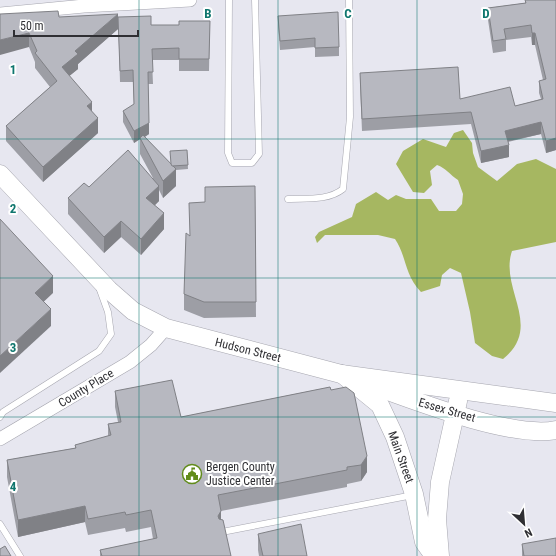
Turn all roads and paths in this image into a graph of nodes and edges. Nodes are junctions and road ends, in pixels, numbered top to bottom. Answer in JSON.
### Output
{"nodes":[{"id":1,"x":190,"y":0,"type":"edge"},
{"id":2,"x":229,"y":0,"type":"edge"},
{"id":3,"x":255,"y":0,"type":"edge"},
{"id":4,"x":349,"y":0,"type":"edge"},
{"id":5,"x":83,"y":3,"type":"edge"},
{"id":6,"x":0,"y":14,"type":"edge"},
{"id":7,"x":0,"y":174,"type":"edge"},
{"id":8,"x":288,"y":199,"type":"dead end"},
{"id":9,"x":71,"y":249,"type":"junction"},
{"id":10,"x":166,"y":328,"type":"junction"},
{"id":11,"x":341,"y":374,"type":"junction"},
{"id":12,"x":460,"y":391,"type":"junction"},
{"id":13,"x":556,"y":403,"type":"edge"},
{"id":14,"x":456,"y":413,"type":"junction"},
{"id":15,"x":0,"y":417,"type":"edge"},
{"id":16,"x":556,"y":430,"type":"edge"},
{"id":17,"x":0,"y":439,"type":"edge"},
{"id":18,"x":414,"y":494,"type":"junction"},
{"id":19,"x":0,"y":524,"type":"edge"},
{"id":20,"x":222,"y":532,"type":"edge"},
{"id":21,"x":20,"y":556,"type":"edge"},
{"id":22,"x":434,"y":556,"type":"edge"},
{"id":23,"x":440,"y":556,"type":"edge"}],
"edges":[{"from":1,"to":5,"type":"street"},
{"from":2,"to":3,"type":"lane"},
{"from":4,"to":8,"type":"lane"},
{"from":5,"to":6,"type":"street"},
{"from":7,"to":9,"type":"main road","name":"Hudson Street"},
{"from":9,"to":10,"type":"main road","name":"Hudson Street"},
{"from":9,"to":15,"type":"lane"},
{"from":10,"to":11,"type":"main road","name":"Hudson Street"},
{"from":10,"to":17,"type":"street","name":"County Place"},
{"from":11,"to":12,"type":"main road","name":"Hudson Street"},
{"from":11,"to":14,"type":"main road","name":"Essex Street"},
{"from":11,"to":18,"type":"main road","name":"Main Street"},
{"from":12,"to":13,"type":"main road","name":"Hudson Street"},
{"from":12,"to":14,"type":"main road"},
{"from":14,"to":16,"type":"main road","name":"Essex Street"},
{"from":14,"to":23,"type":"main road"},
{"from":18,"to":20,"type":"lane"},
{"from":18,"to":22,"type":"main road","name":"Main Street"},
{"from":19,"to":21,"type":"lane"}]}
